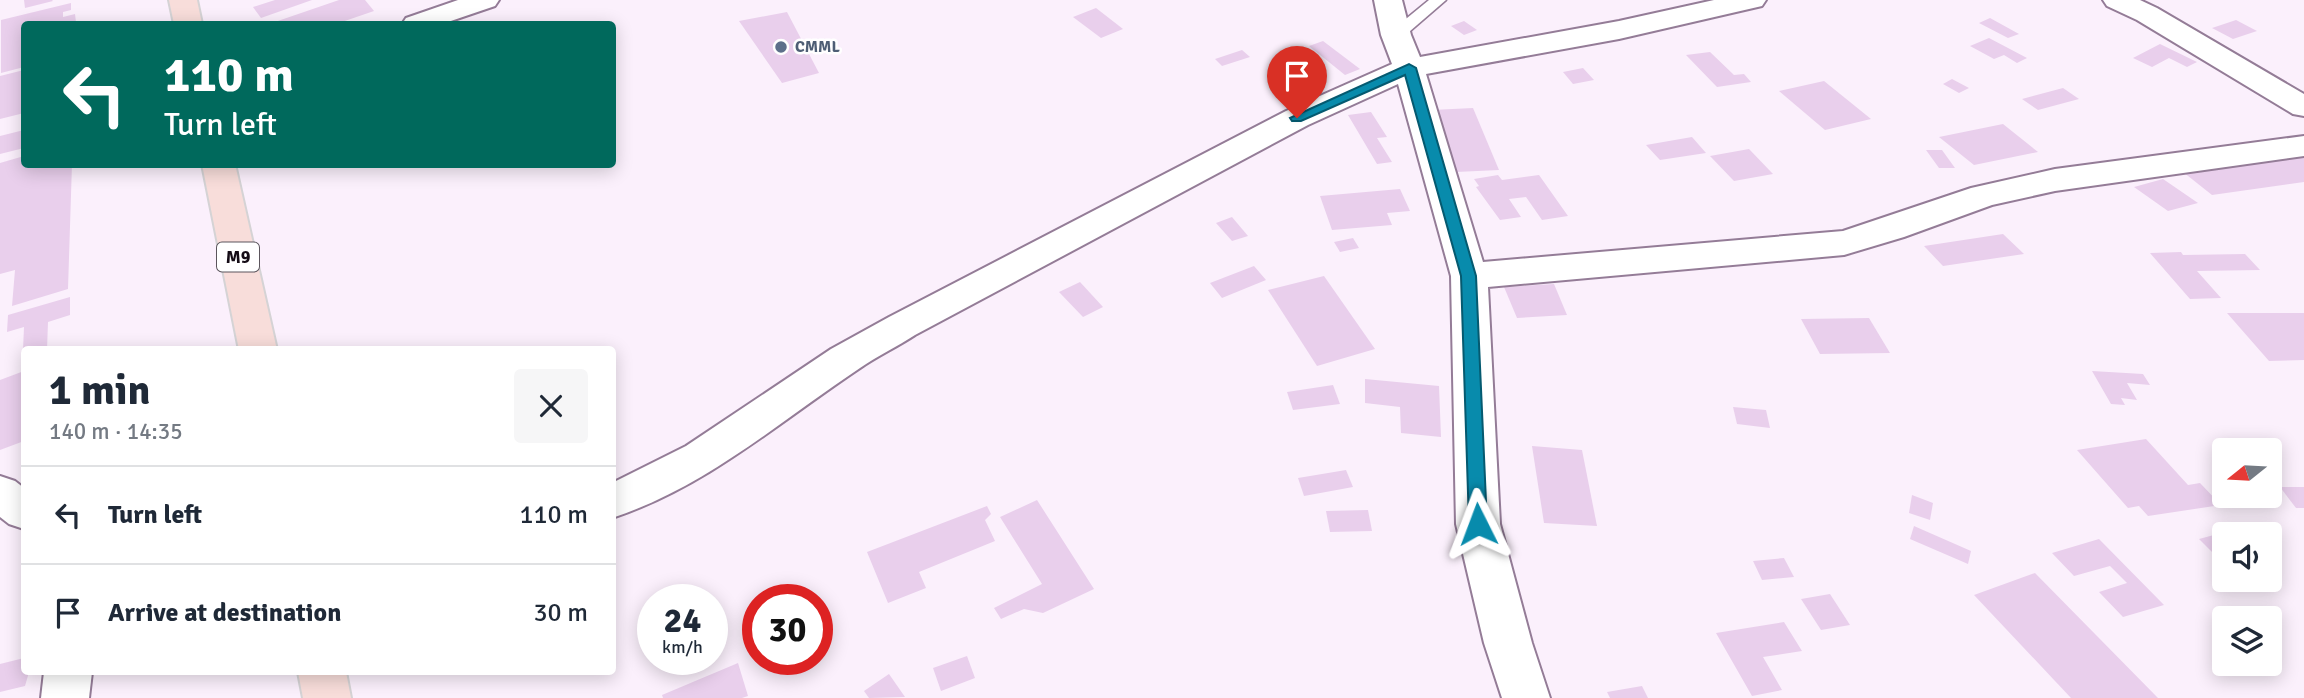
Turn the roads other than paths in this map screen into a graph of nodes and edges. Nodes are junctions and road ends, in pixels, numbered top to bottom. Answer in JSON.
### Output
{"nodes":[{"id":1,"x":183,"y":0,"type":"edge"},
{"id":2,"x":485,"y":0,"type":"edge"},
{"id":3,"x":1438,"y":0,"type":"edge"},
{"id":4,"x":1752,"y":0,"type":"edge"},
{"id":5,"x":2117,"y":0,"type":"edge"},
{"id":6,"x":187,"y":21,"type":"edge"},
{"id":7,"x":424,"y":21,"type":"edge"},
{"id":8,"x":1398,"y":34,"type":"edge"},
{"id":9,"x":2304,"y":107,"type":"edge"},
{"id":10,"x":2304,"y":146,"type":"edge"},
{"id":11,"x":219,"y":168,"type":"edge"},
{"id":12,"x":1469,"y":276,"type":"junction"},
{"id":13,"x":257,"y":346,"type":"edge"},
{"id":14,"x":0,"y":492,"type":"edge"},
{"id":15,"x":616,"y":500,"type":"edge"},
{"id":16,"x":21,"y":510,"type":"edge"},
{"id":17,"x":68,"y":675,"type":"edge"},
{"id":18,"x":323,"y":675,"type":"edge"},
{"id":19,"x":65,"y":698,"type":"edge"},
{"id":20,"x":327,"y":698,"type":"edge"},
{"id":21,"x":1526,"y":698,"type":"edge"}],
"edges":[{"from":1,"to":6,"type":"main road"},
{"from":2,"to":7,"type":"street"},
{"from":3,"to":8,"type":"lane"},
{"from":4,"to":8,"type":"street"},
{"from":5,"to":9,"type":"street"},
{"from":8,"to":12,"type":"street"},
{"from":8,"to":15,"type":"street"},
{"from":10,"to":12,"type":"street"},
{"from":11,"to":13,"type":"main road","number":"M9"},
{"from":12,"to":21,"type":"street"},
{"from":14,"to":16,"type":"street"},
{"from":17,"to":19,"type":"street"},
{"from":18,"to":20,"type":"main road"}]}
